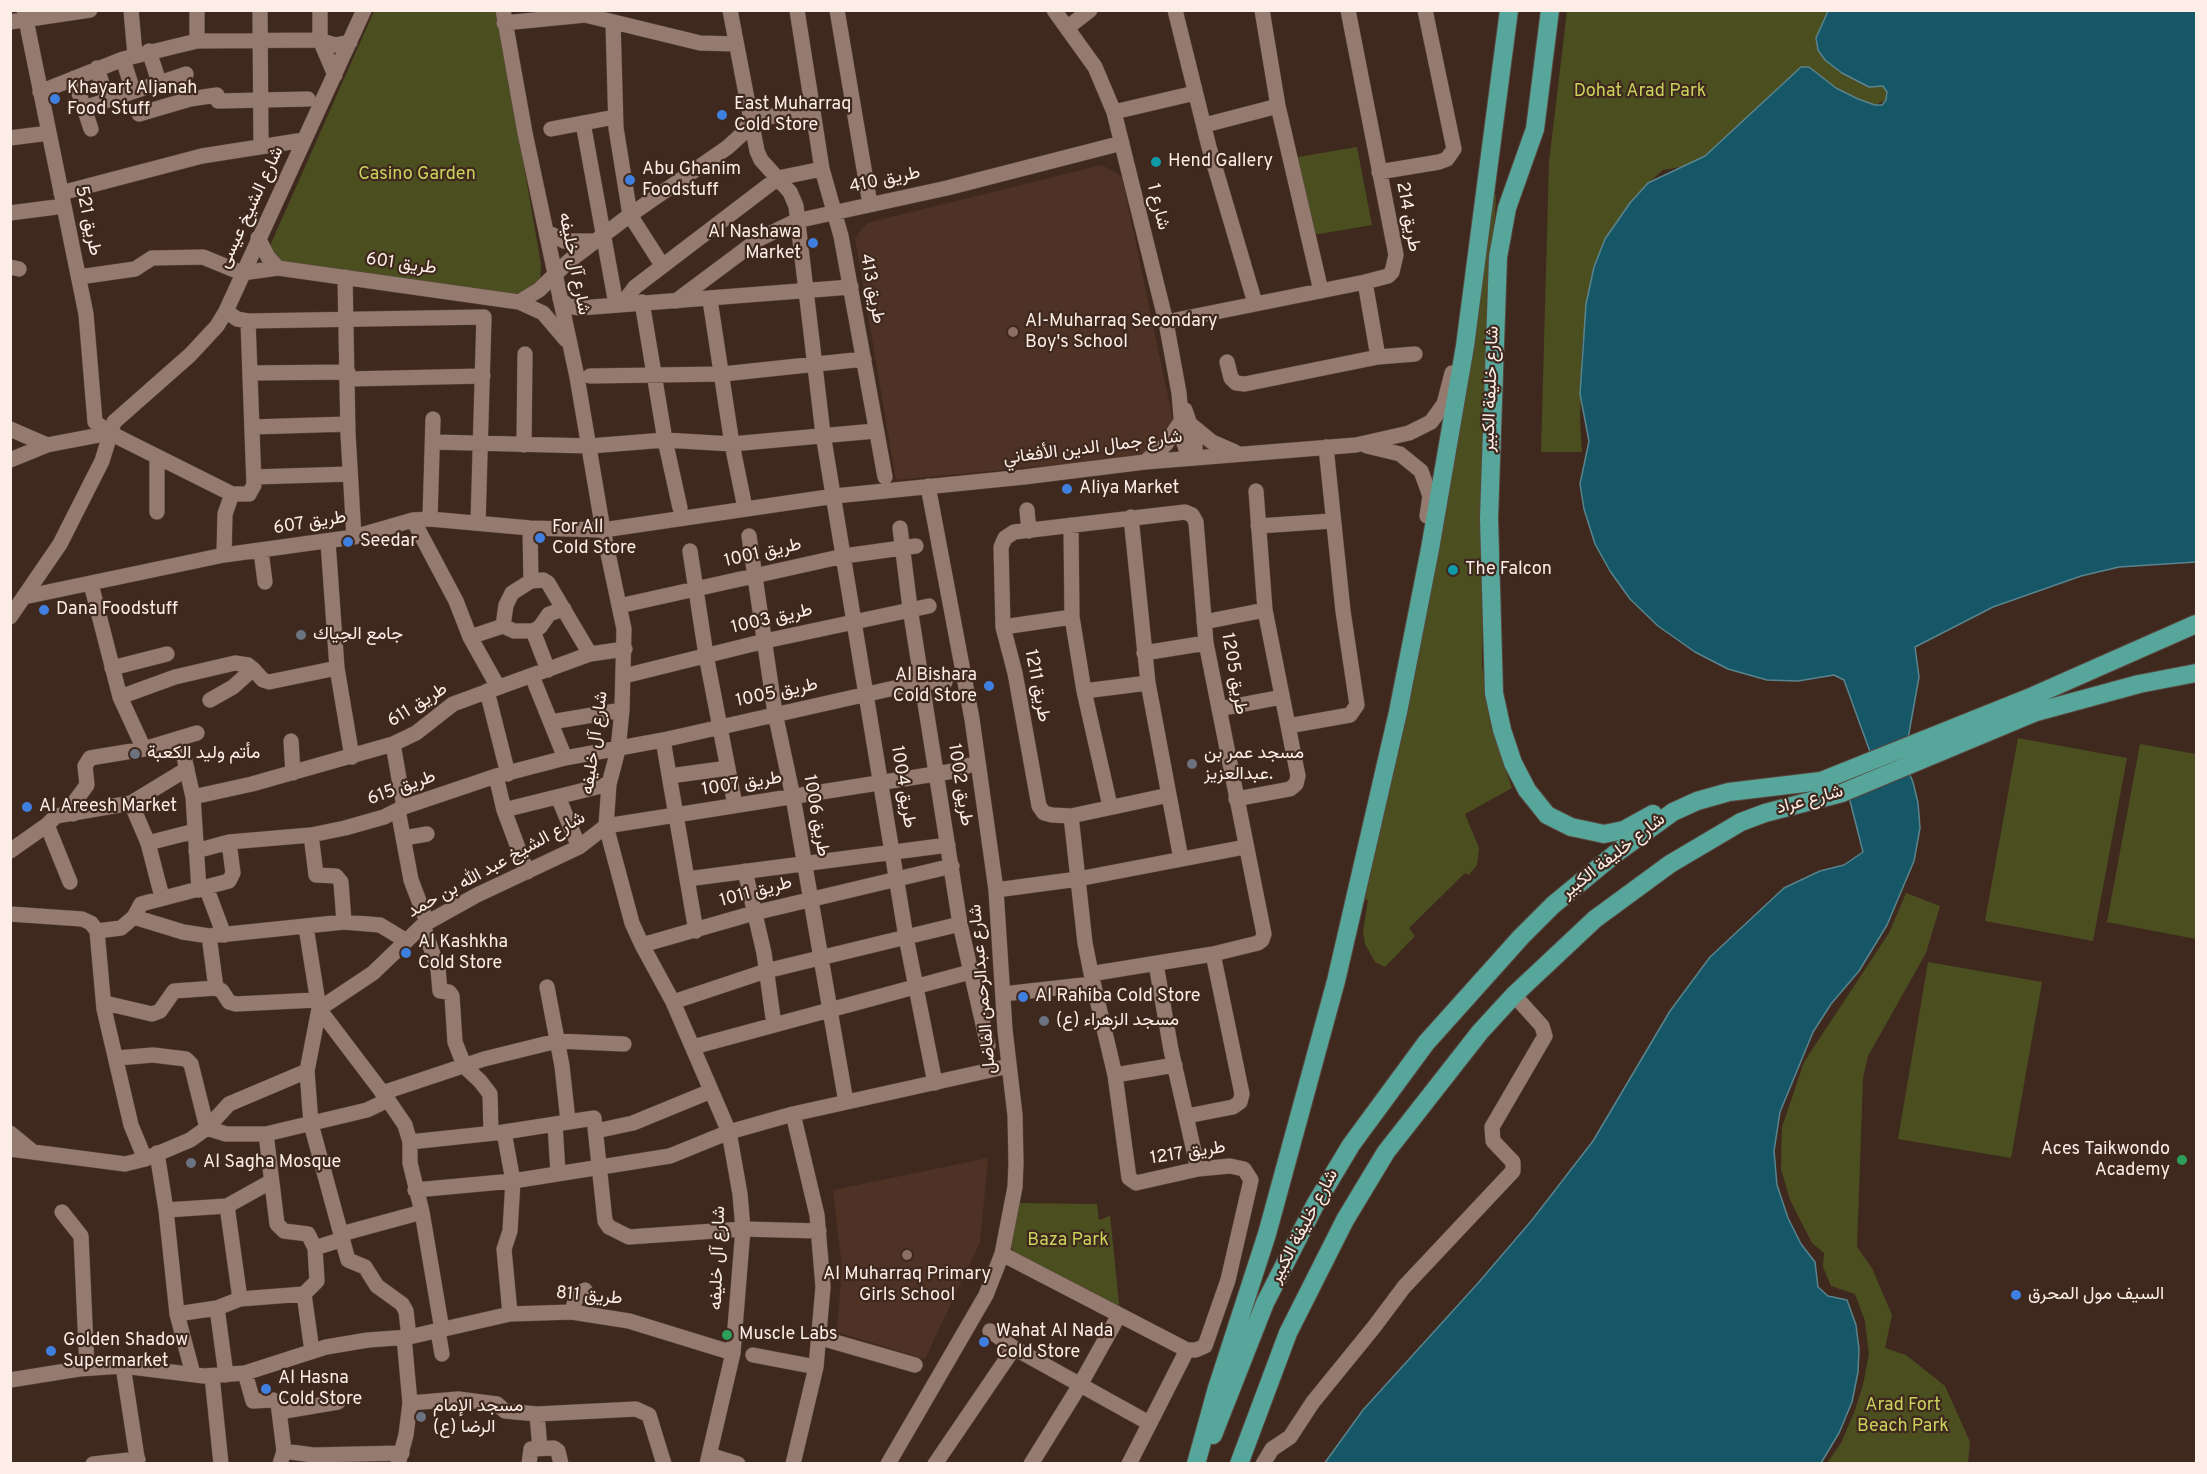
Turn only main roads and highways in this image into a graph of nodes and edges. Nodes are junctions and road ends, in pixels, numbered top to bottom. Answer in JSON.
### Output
{"nodes":[{"id":1,"x":1509,"y":10,"type":"edge"},
{"id":2,"x":1550,"y":10,"type":"edge"},
{"id":3,"x":2196,"y":624,"type":"edge"},
{"id":4,"x":2196,"y":673,"type":"edge"},
{"id":5,"x":1946,"y":739,"type":"junction"},
{"id":6,"x":1673,"y":812,"type":"junction"},
{"id":7,"x":1480,"y":1032,"type":"joint"},
{"id":8,"x":1198,"y":1464,"type":"edge"},
{"id":9,"x":1239,"y":1464,"type":"edge"}],
"edges":[{"from":1,"to":8,"type":"main road","name":"شارع خليفة الكبير"},
{"from":2,"to":6,"type":"main road","name":"شارع خليفة الكبير"},
{"from":3,"to":5,"type":"main road","name":"شارع عراد"},
{"from":4,"to":5,"type":"main road","name":"شارع عراد"},
{"from":5,"to":6,"type":"main road","name":"شارع عراد"},
{"from":5,"to":7,"type":"main road","name":"شارع عراد"},
{"from":6,"to":8,"type":"main road","name":"شارع خليفة الكبير"},
{"from":7,"to":9,"type":"main road","name":"شارع خليفة الكبير"}]}
